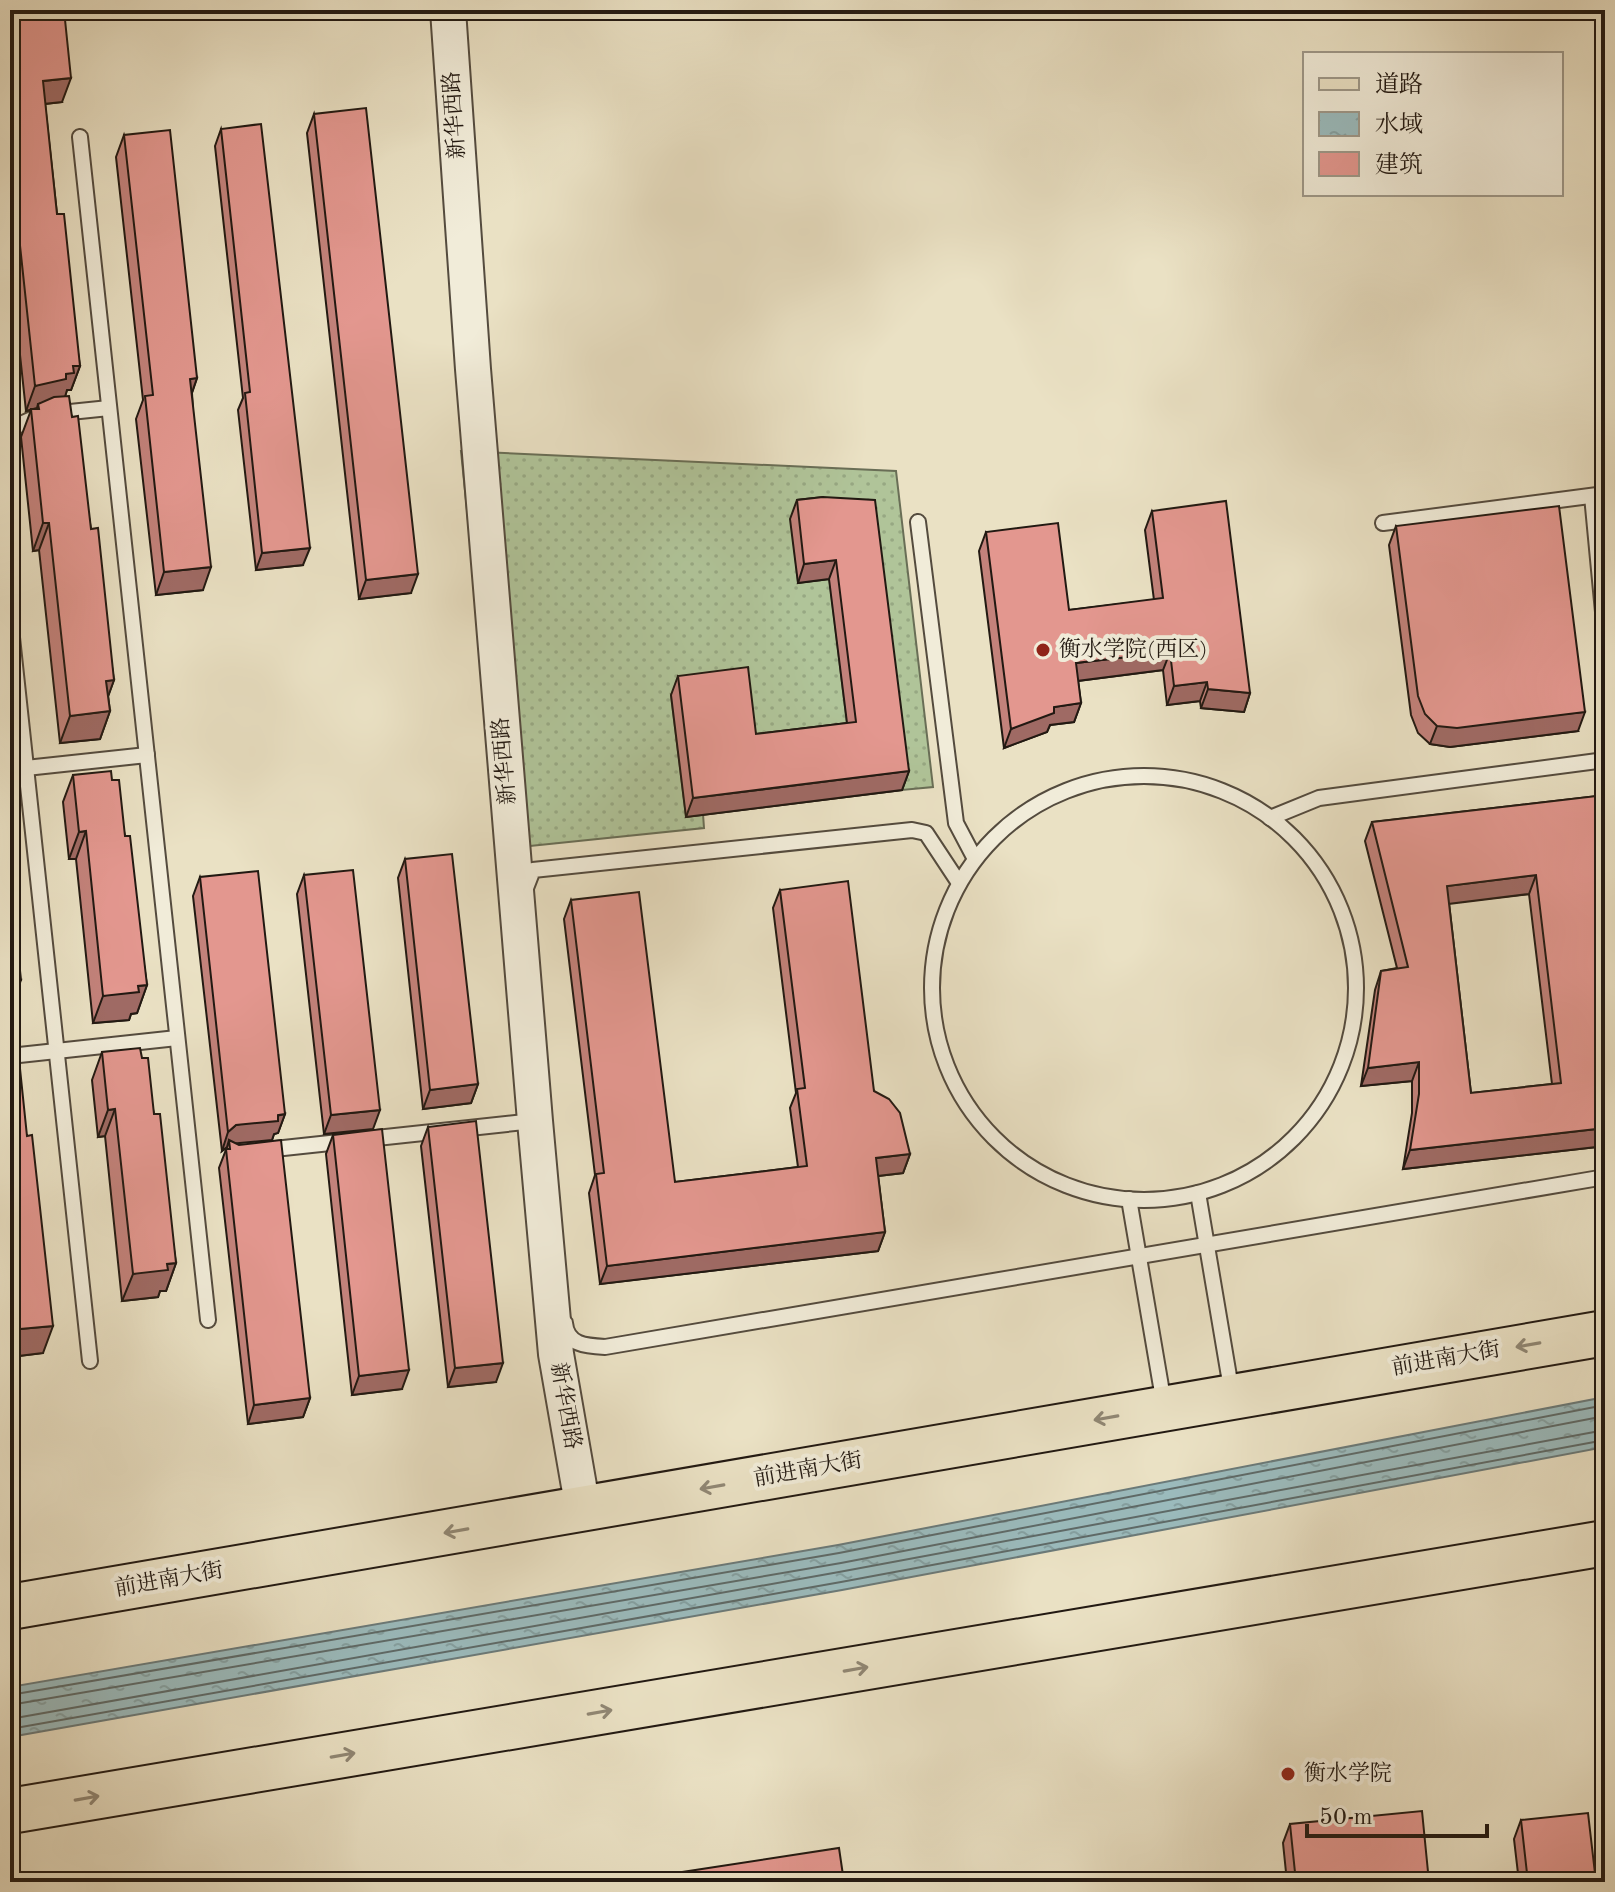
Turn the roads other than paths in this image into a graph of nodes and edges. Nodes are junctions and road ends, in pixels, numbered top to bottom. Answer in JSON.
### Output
{"nodes":[{"id":1,"x":448,"y":10,"type":"edge"},
{"id":2,"x":80,"y":137,"type":"dead end"},
{"id":3,"x":109,"y":408,"type":"junction"},
{"id":4,"x":10,"y":429,"type":"edge"},
{"id":5,"x":1598,"y":495,"type":"edge"},
{"id":6,"x":918,"y":522,"type":"dead end"},
{"id":7,"x":1383,"y":523,"type":"dead end"},
{"id":8,"x":10,"y":619,"type":"edge"},
{"id":9,"x":1605,"y":633,"type":"edge"},
{"id":10,"x":147,"y":755,"type":"junction"},
{"id":11,"x":1605,"y":760,"type":"edge"},
{"id":12,"x":26,"y":768,"type":"junction"},
{"id":13,"x":1270,"y":818,"type":"junction"},
{"id":14,"x":975,"y":859,"type":"junction"},
{"id":15,"x":959,"y":883,"type":"junction"},
{"id":16,"x":177,"y":1038,"type":"junction"},
{"id":17,"x":56,"y":1051,"type":"junction"},
{"id":18,"x":10,"y":1056,"type":"edge"},
{"id":19,"x":535,"y":1121,"type":"junction"},
{"id":20,"x":246,"y":1152,"type":"edge"},
{"id":21,"x":1605,"y":1177,"type":"edge"},
{"id":22,"x":1198,"y":1193,"type":"junction"},
{"id":23,"x":1129,"y":1199,"type":"junction"},
{"id":24,"x":1207,"y":1245,"type":"junction"},
{"id":25,"x":1138,"y":1256,"type":"junction"},
{"id":26,"x":208,"y":1320,"type":"dead end"},
{"id":27,"x":1605,"y":1333,"type":"edge"},
{"id":28,"x":90,"y":1361,"type":"dead end"},
{"id":29,"x":1233,"y":1396,"type":"junction"},
{"id":30,"x":1164,"y":1408,"type":"junction"},
{"id":31,"x":583,"y":1509,"type":"junction"},
{"id":32,"x":1605,"y":1543,"type":"edge"},
{"id":33,"x":10,"y":1607,"type":"edge"},
{"id":34,"x":10,"y":1811,"type":"edge"}],
"edges":[{"from":1,"to":19,"type":"street","name":"新华西路"},
{"from":2,"to":3,"type":"lane"},
{"from":3,"to":4,"type":"lane"},
{"from":3,"to":10,"type":"lane"},
{"from":5,"to":7,"type":"lane"},
{"from":5,"to":9,"type":"lane"},
{"from":6,"to":14,"type":"lane"},
{"from":8,"to":12,"type":"lane"},
{"from":10,"to":12,"type":"lane"},
{"from":10,"to":16,"type":"lane"},
{"from":11,"to":13,"type":"lane"},
{"from":12,"to":17,"type":"lane"},
{"from":13,"to":14,"type":"lane"},
{"from":13,"to":22,"type":"lane"},
{"from":14,"to":15,"type":"lane"},
{"from":15,"to":23,"type":"lane"},
{"from":15,"to":25,"type":"lane"},
{"from":16,"to":17,"type":"lane"},
{"from":16,"to":26,"type":"lane"},
{"from":17,"to":18,"type":"lane"},
{"from":17,"to":28,"type":"lane"},
{"from":19,"to":20,"type":"lane"},
{"from":19,"to":31,"type":"street","name":"新华西路"},
{"from":21,"to":24,"type":"lane"},
{"from":22,"to":23,"type":"lane"},
{"from":22,"to":24,"type":"lane"},
{"from":23,"to":25,"type":"lane"},
{"from":24,"to":25,"type":"lane"},
{"from":24,"to":29,"type":"lane"},
{"from":25,"to":30,"type":"lane"},
{"from":27,"to":29,"type":"main road","name":"前进南大街","one_way":true},
{"from":29,"to":30,"type":"main road","name":"前进南大街"},
{"from":30,"to":31,"type":"main road","name":"前进南大街","one_way":true},
{"from":31,"to":33,"type":"main road","name":"前进南大街","one_way":true},
{"from":34,"to":32,"type":"main road","one_way":true}]}
